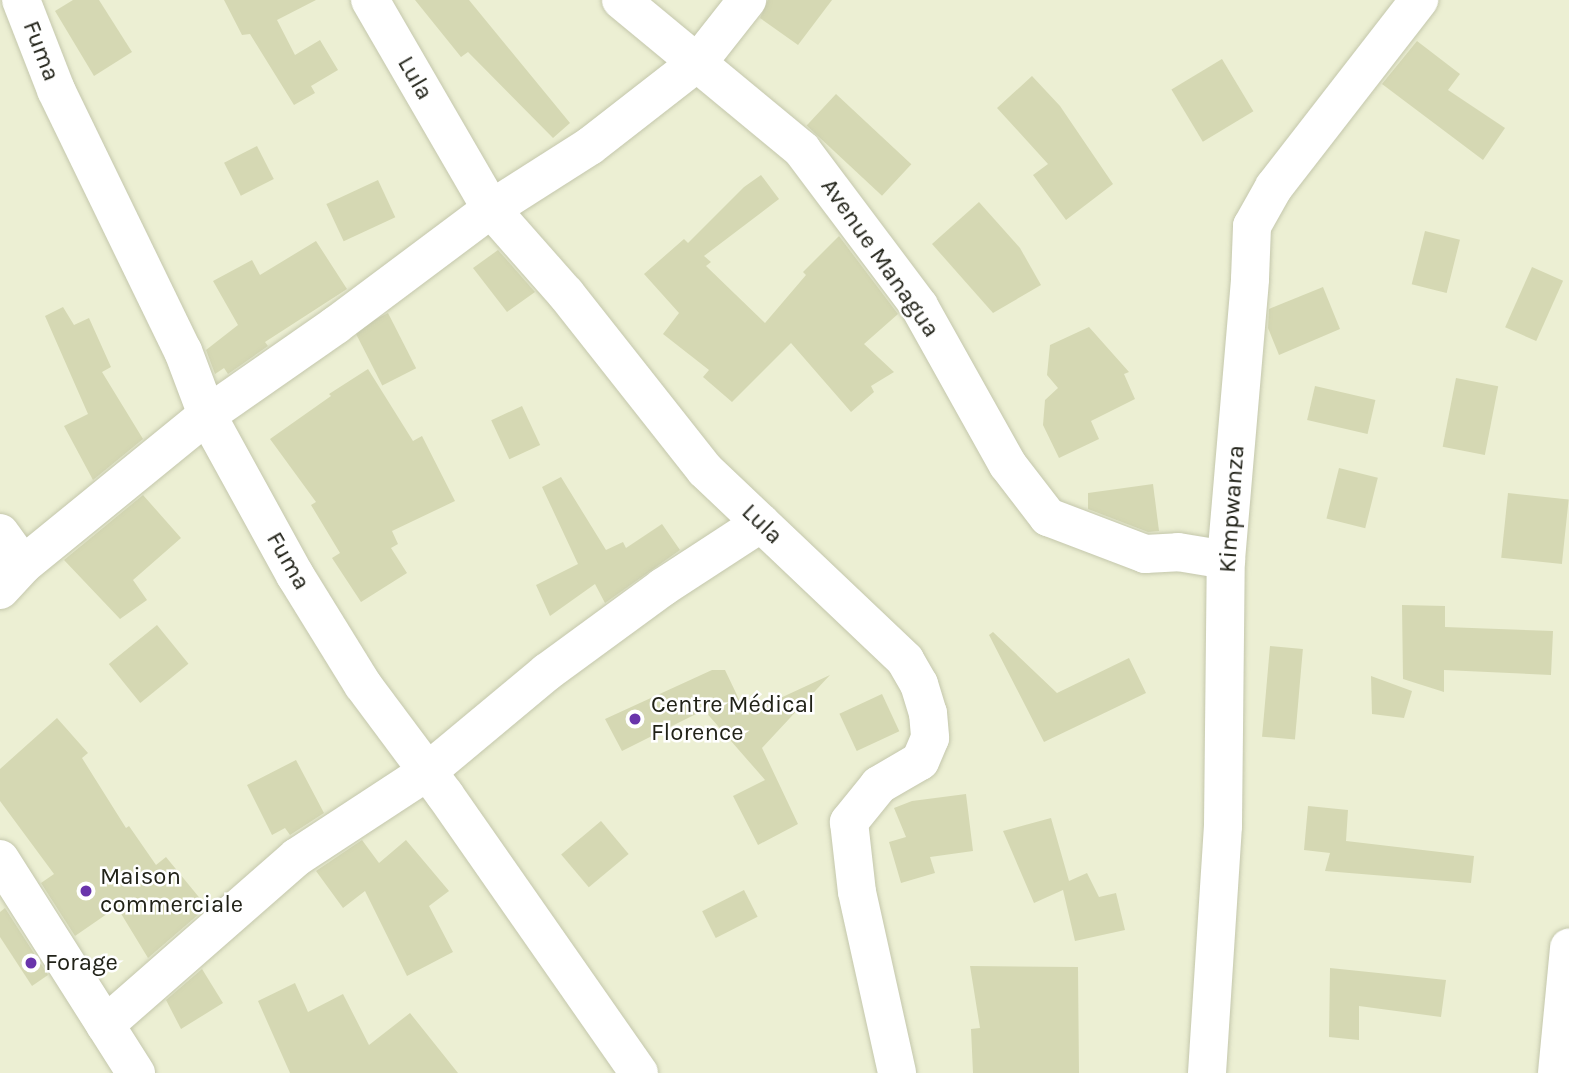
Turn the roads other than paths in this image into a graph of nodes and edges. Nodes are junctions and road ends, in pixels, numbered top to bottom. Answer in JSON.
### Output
{"nodes":[{"id":1,"x":22,"y":0,"type":"edge"},
{"id":2,"x":370,"y":0,"type":"edge"},
{"id":3,"x":621,"y":0,"type":"edge"},
{"id":4,"x":747,"y":0,"type":"edge"},
{"id":5,"x":1419,"y":0,"type":"edge"},
{"id":6,"x":699,"y":61,"type":"junction"},
{"id":7,"x":491,"y":209,"type":"junction"},
{"id":8,"x":207,"y":415,"type":"junction"},
{"id":9,"x":761,"y":523,"type":"junction"},
{"id":10,"x":0,"y":533,"type":"edge"},
{"id":11,"x":1226,"y":560,"type":"junction"},
{"id":12,"x":12,"y":578,"type":"edge"},
{"id":13,"x":427,"y":772,"type":"junction"},
{"id":14,"x":0,"y":859,"type":"edge"},
{"id":15,"x":1569,"y":948,"type":"edge"},
{"id":16,"x":105,"y":1025,"type":"junction"},
{"id":17,"x":135,"y":1073,"type":"edge"},
{"id":18,"x":639,"y":1073,"type":"edge"},
{"id":19,"x":897,"y":1073,"type":"edge"},
{"id":20,"x":1207,"y":1073,"type":"edge"},
{"id":21,"x":1558,"y":1073,"type":"edge"}],
"edges":[{"from":1,"to":8,"type":"street","name":"Fuma"},
{"from":2,"to":7,"type":"street","name":"Lula"},
{"from":3,"to":6,"type":"street","name":"Avenue Managua"},
{"from":4,"to":6,"type":"street"},
{"from":5,"to":11,"type":"street","name":"Kimpwanza"},
{"from":6,"to":7,"type":"street"},
{"from":6,"to":11,"type":"street","name":"Avenue Managua"},
{"from":7,"to":8,"type":"street"},
{"from":7,"to":9,"type":"street","name":"Lula"},
{"from":8,"to":12,"type":"street"},
{"from":8,"to":13,"type":"street","name":"Fuma"},
{"from":9,"to":13,"type":"street"},
{"from":9,"to":19,"type":"street","name":"Lula"},
{"from":10,"to":12,"type":"street"},
{"from":11,"to":20,"type":"street","name":"Kimpwanza"},
{"from":13,"to":16,"type":"street"},
{"from":13,"to":18,"type":"street","name":"Fuma"},
{"from":14,"to":16,"type":"street"},
{"from":15,"to":21,"type":"street"},
{"from":16,"to":17,"type":"street"}]}
